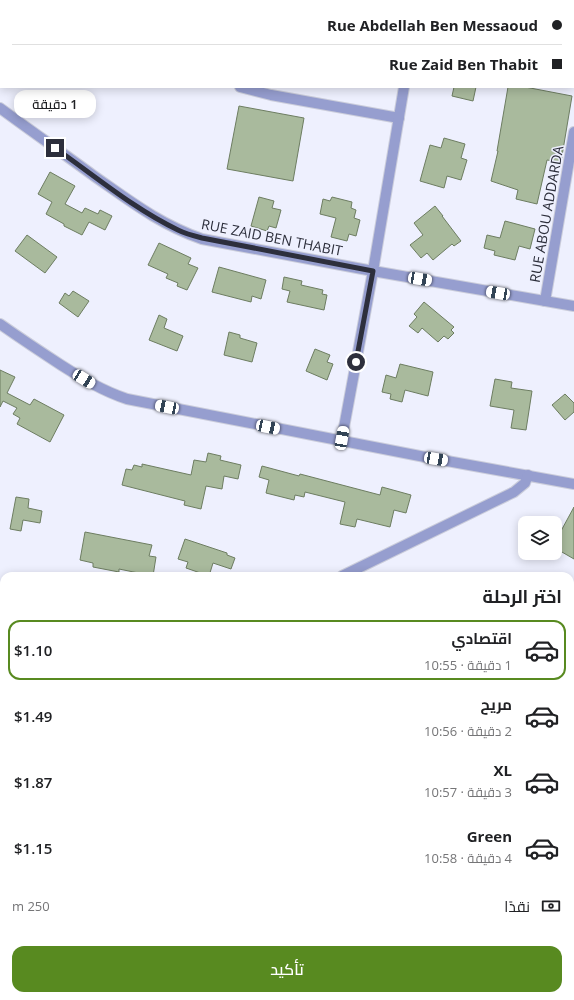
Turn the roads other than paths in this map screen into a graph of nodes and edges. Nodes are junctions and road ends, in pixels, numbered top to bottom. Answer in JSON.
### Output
{"nodes":[{"id":1,"x":244,"y":88,"type":"edge"},
{"id":2,"x":404,"y":88,"type":"edge"},
{"id":3,"x":0,"y":108,"type":"edge"},
{"id":4,"x":399,"y":118,"type":"junction"},
{"id":5,"x":574,"y":132,"type":"edge"},
{"id":6,"x":573,"y":147,"type":"edge"},
{"id":7,"x":373,"y":271,"type":"junction"},
{"id":8,"x":545,"y":301,"type":"junction"},
{"id":9,"x":574,"y":306,"type":"edge"},
{"id":10,"x":0,"y":324,"type":"edge"},
{"id":11,"x":340,"y":441,"type":"junction"},
{"id":12,"x":528,"y":476,"type":"junction"},
{"id":13,"x":574,"y":484,"type":"edge"},
{"id":14,"x":350,"y":572,"type":"edge"}],
"edges":[{"from":1,"to":4,"type":"street"},
{"from":2,"to":4,"type":"street"},
{"from":3,"to":7,"type":"street","name":"RUE ZAID BEN THABIT"},
{"from":4,"to":7,"type":"street"},
{"from":5,"to":6,"type":"street","name":"RUE ABOU ADDARDA"},
{"from":6,"to":8,"type":"street","name":"RUE ABOU ADDARDA"},
{"from":7,"to":8,"type":"street","name":"RUE ZAID BEN THABIT"},
{"from":7,"to":11,"type":"street"},
{"from":8,"to":9,"type":"street","name":"RUE ZAID BEN THABIT"},
{"from":10,"to":11,"type":"street"},
{"from":11,"to":12,"type":"street"},
{"from":12,"to":13,"type":"street"},
{"from":12,"to":14,"type":"street"}]}
